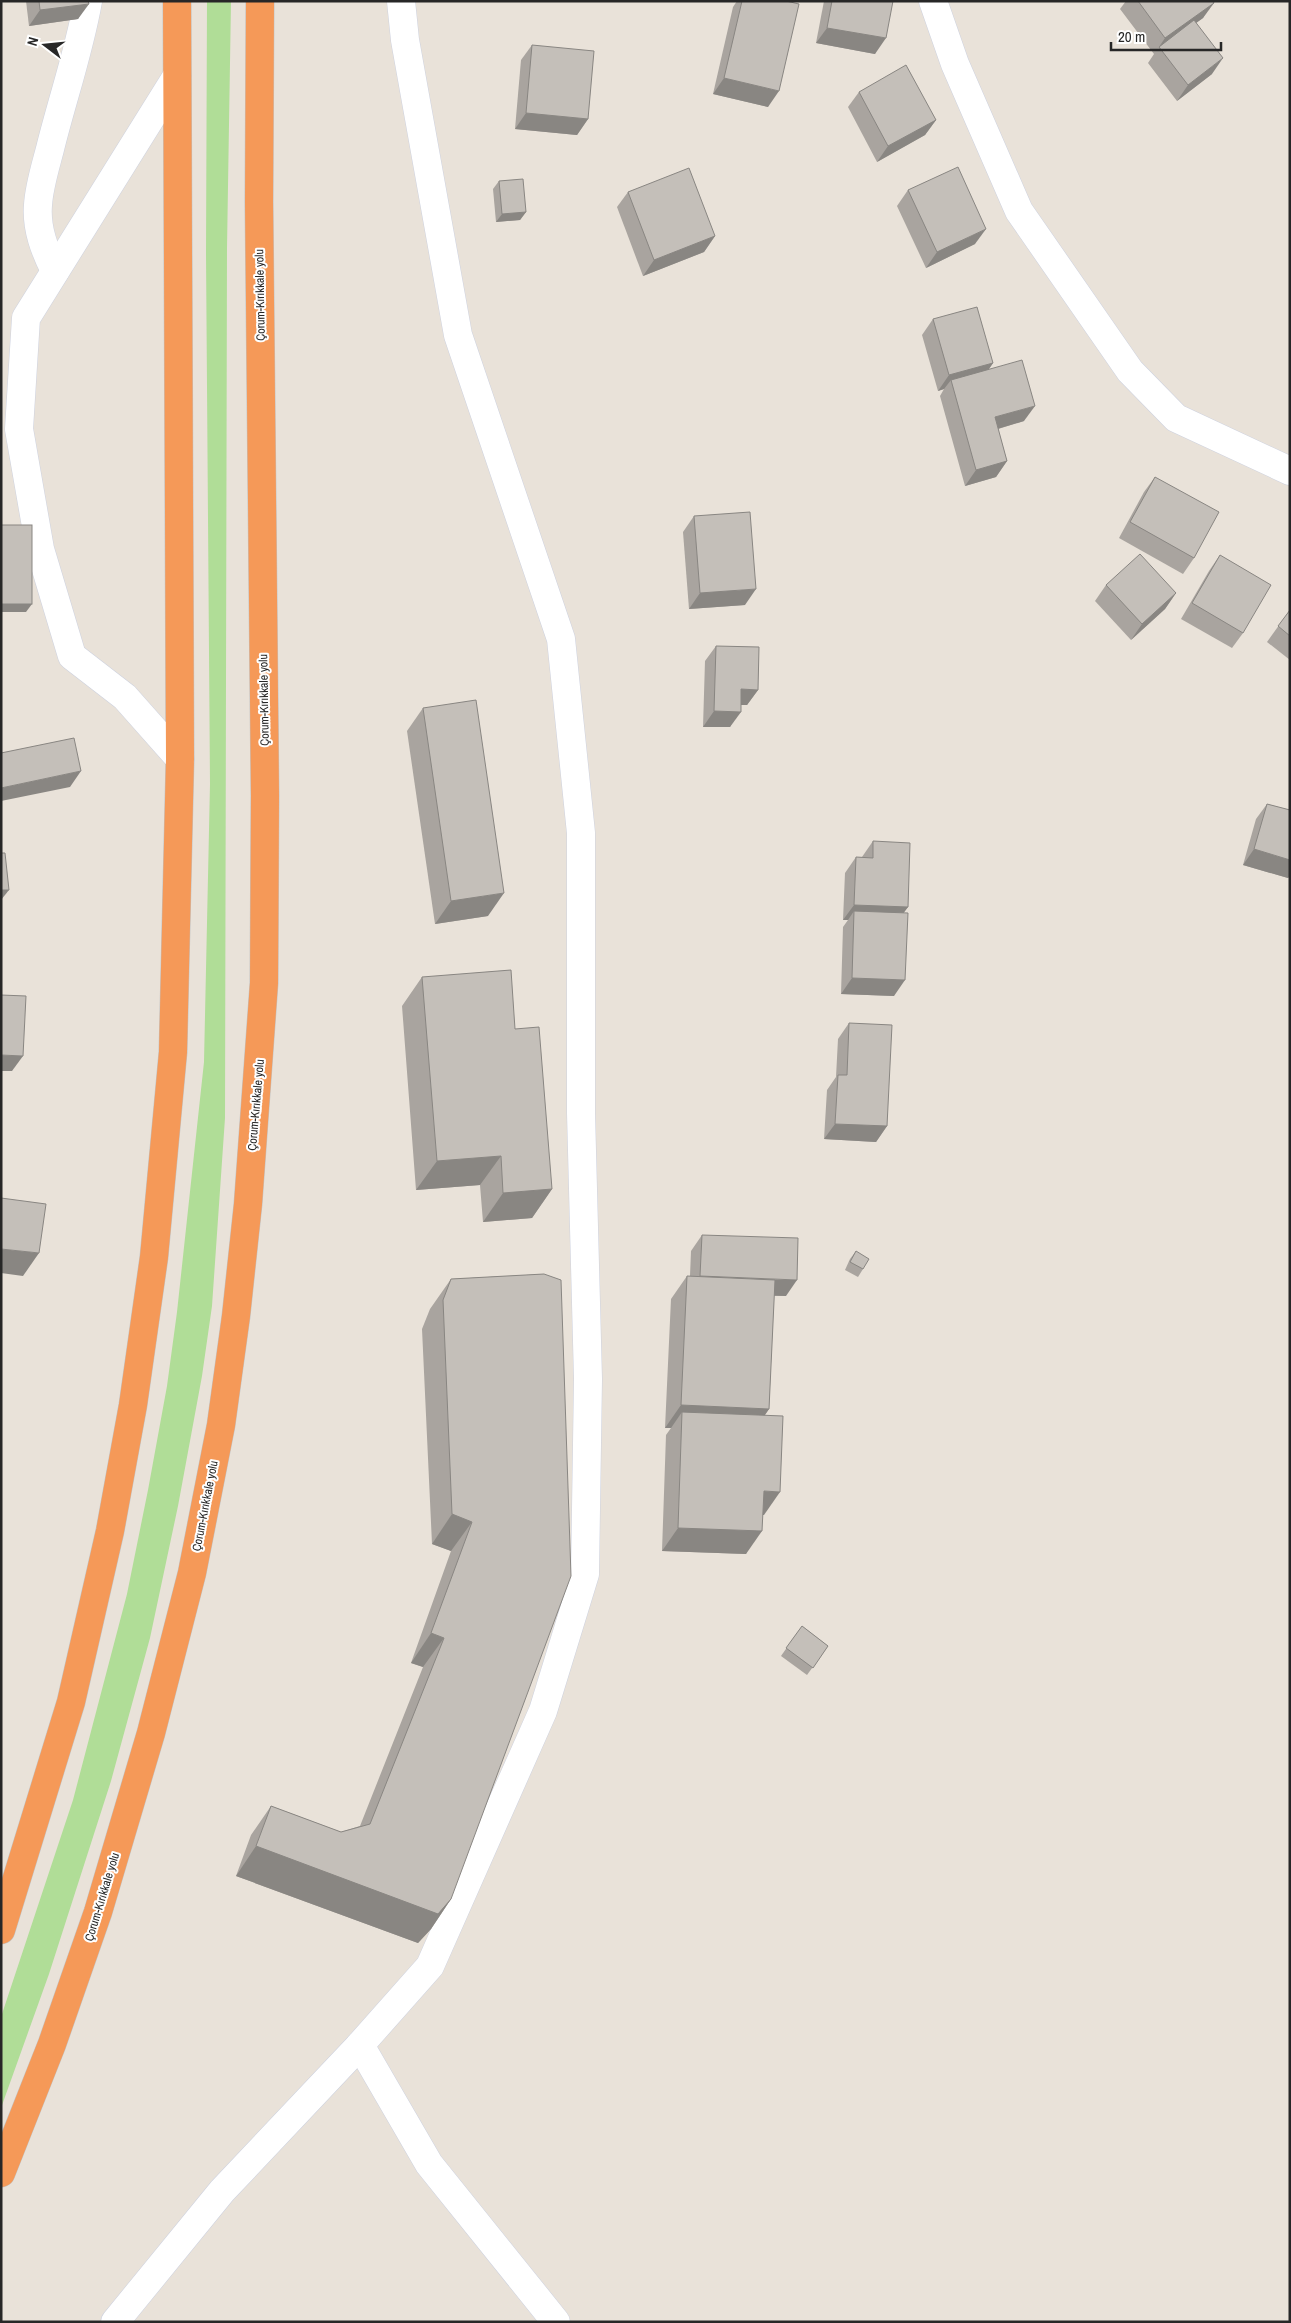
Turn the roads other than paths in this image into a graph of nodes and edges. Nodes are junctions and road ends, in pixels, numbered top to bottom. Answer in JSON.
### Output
{"nodes":[{"id":1,"x":88,"y":1,"type":"edge"},
{"id":2,"x":177,"y":1,"type":"edge"},
{"id":3,"x":260,"y":1,"type":"edge"},
{"id":4,"x":401,"y":1,"type":"edge"},
{"id":5,"x":933,"y":1,"type":"edge"},
{"id":6,"x":177,"y":76,"type":"junction"},
{"id":7,"x":55,"y":271,"type":"junction"},
{"id":8,"x":1290,"y":471,"type":"edge"},
{"id":9,"x":180,"y":759,"type":"junction"},
{"id":10,"x":1,"y":1930,"type":"edge"},
{"id":11,"x":360,"y":2046,"type":"junction"},
{"id":12,"x":1,"y":2174,"type":"edge"},
{"id":13,"x":114,"y":2322,"type":"edge"},
{"id":14,"x":556,"y":2322,"type":"edge"}],
"edges":[{"from":1,"to":7,"type":"street"},
{"from":2,"to":6,"type":"highway"},
{"from":3,"to":12,"type":"highway","name":"Çorum-Kırıkkale yolu"},
{"from":4,"to":11,"type":"street"},
{"from":5,"to":8,"type":"street"},
{"from":6,"to":7,"type":"street"},
{"from":6,"to":9,"type":"highway"},
{"from":7,"to":9,"type":"street"},
{"from":9,"to":10,"type":"highway"},
{"from":11,"to":13,"type":"street"},
{"from":11,"to":14,"type":"street"}]}
